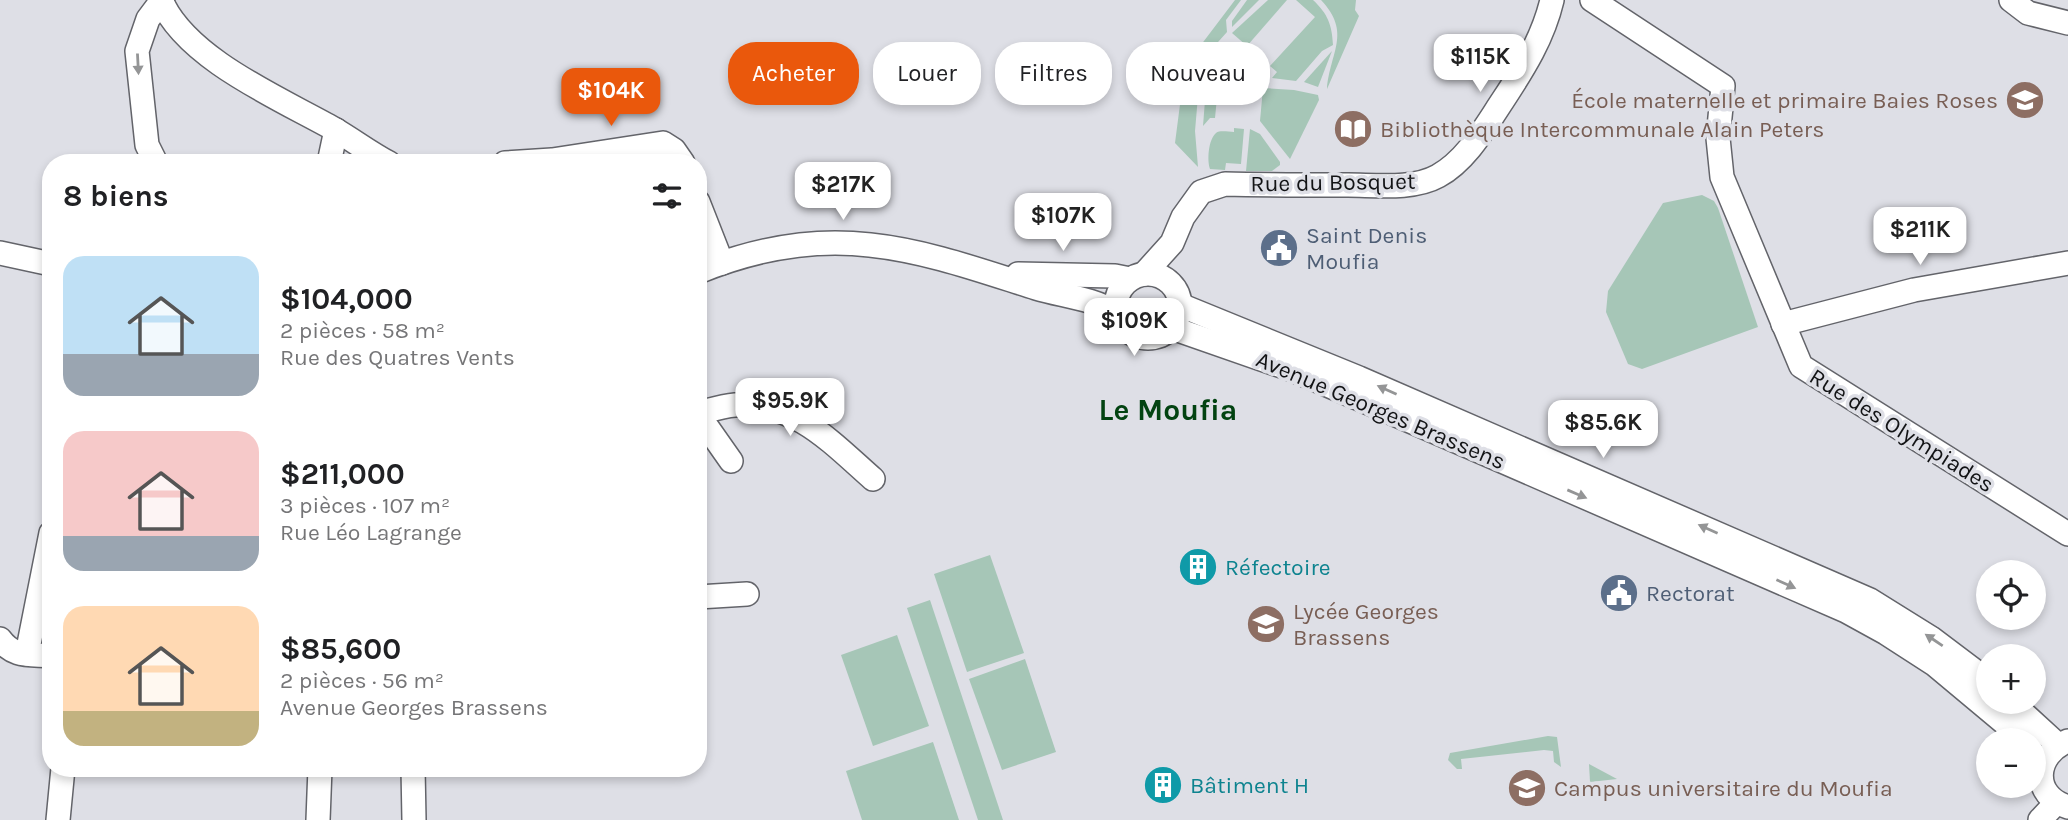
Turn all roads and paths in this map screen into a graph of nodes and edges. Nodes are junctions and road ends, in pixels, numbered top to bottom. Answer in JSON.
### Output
{"nodes":[{"id":1,"x":1552,"y":0,"type":"edge"},
{"id":2,"x":1592,"y":0,"type":"edge"},
{"id":3,"x":2011,"y":0,"type":"edge"},
{"id":4,"x":162,"y":2,"type":"edge"},
{"id":5,"x":2068,"y":23,"type":"edge"},
{"id":6,"x":336,"y":130,"type":"junction"},
{"id":7,"x":152,"y":154,"type":"edge"},
{"id":8,"x":331,"y":154,"type":"edge"},
{"id":9,"x":372,"y":154,"type":"edge"},
{"id":10,"x":591,"y":154,"type":"edge"},
{"id":11,"x":677,"y":154,"type":"edge"},
{"id":12,"x":707,"y":225,"type":"edge"},
{"id":13,"x":1172,"y":243,"type":"junction"},
{"id":14,"x":0,"y":253,"type":"edge"},
{"id":15,"x":42,"y":262,"type":"edge"},
{"id":16,"x":722,"y":263,"type":"junction"},
{"id":17,"x":2068,"y":263,"type":"edge"},
{"id":18,"x":707,"y":269,"type":"edge"},
{"id":19,"x":991,"y":274,"type":"junction"},
{"id":20,"x":1137,"y":277,"type":"junction"},
{"id":21,"x":1178,"y":297,"type":"junction"},
{"id":22,"x":1116,"y":313,"type":"junction"},
{"id":23,"x":1783,"y":324,"type":"junction"},
{"id":24,"x":1172,"y":328,"type":"junction"},
{"id":25,"x":707,"y":411,"type":"edge"},
{"id":26,"x":707,"y":426,"type":"edge"},
{"id":27,"x":731,"y":461,"type":"dead end"},
{"id":28,"x":873,"y":479,"type":"dead end"},
{"id":29,"x":2068,"y":534,"type":"edge"},
{"id":30,"x":42,"y":578,"type":"edge"},
{"id":31,"x":747,"y":594,"type":"dead end"},
{"id":32,"x":707,"y":596,"type":"edge"},
{"id":33,"x":0,"y":639,"type":"edge"},
{"id":34,"x":27,"y":654,"type":"junction"},
{"id":35,"x":42,"y":655,"type":"edge"},
{"id":36,"x":1976,"y":672,"type":"edge"},
{"id":37,"x":2021,"y":714,"type":"edge"},
{"id":38,"x":2023,"y":728,"type":"edge"},
{"id":39,"x":2032,"y":728,"type":"edge"},
{"id":40,"x":62,"y":777,"type":"edge"},
{"id":41,"x":320,"y":777,"type":"edge"},
{"id":42,"x":412,"y":777,"type":"edge"},
{"id":43,"x":2046,"y":790,"type":"edge"},
{"id":44,"x":2062,"y":805,"type":"edge"},
{"id":45,"x":58,"y":820,"type":"edge"},
{"id":46,"x":318,"y":820,"type":"edge"},
{"id":47,"x":414,"y":820,"type":"edge"},
{"id":48,"x":2040,"y":820,"type":"edge"}],
"edges":[{"from":1,"to":13,"type":"street","name":"Rue du Bosquet"},
{"from":2,"to":23,"type":"street","name":"Rue des Olympiades"},
{"from":3,"to":5,"type":"street"},
{"from":4,"to":6,"type":"street"},
{"from":4,"to":7,"type":"street","one_way":true},
{"from":6,"to":8,"type":"street"},
{"from":6,"to":9,"type":"street"},
{"from":10,"to":11,"type":"street"},
{"from":12,"to":16,"type":"street"},
{"from":13,"to":20,"type":"street","name":"Rue du Bosquet"},
{"from":13,"to":21,"type":"street","name":"Rue du Bosquet"},
{"from":14,"to":15,"type":"street"},
{"from":16,"to":18,"type":"street"},
{"from":16,"to":19,"type":"street"},
{"from":17,"to":23,"type":"street"},
{"from":19,"to":20,"type":"street"},
{"from":19,"to":22,"type":"street"},
{"from":20,"to":21,"type":"street"},
{"from":20,"to":22,"type":"street"},
{"from":21,"to":24,"type":"street"},
{"from":36,"to":21,"type":"street","name":"Avenue Georges Brassens","one_way":true},
{"from":22,"to":24,"type":"street"},
{"from":23,"to":29,"type":"street","name":"Rue des Olympiades"},
{"from":24,"to":38,"type":"street","name":"Avenue Georges Brassens","one_way":true},
{"from":25,"to":28,"type":"street"},
{"from":26,"to":27,"type":"street"},
{"from":30,"to":34,"type":"street"},
{"from":31,"to":32,"type":"street"},
{"from":33,"to":34,"type":"street"},
{"from":34,"to":35,"type":"street"},
{"from":37,"to":39,"type":"street"},
{"from":40,"to":45,"type":"street"},
{"from":41,"to":46,"type":"street"},
{"from":42,"to":47,"type":"street"},
{"from":43,"to":44,"type":"street"},
{"from":44,"to":48,"type":"street"}]}
